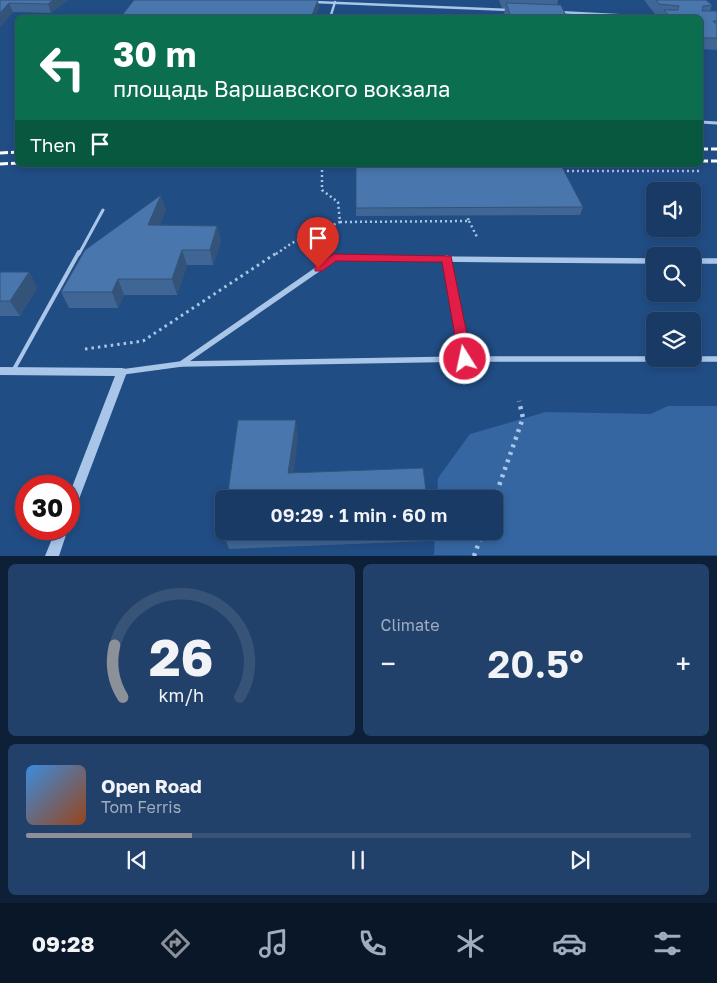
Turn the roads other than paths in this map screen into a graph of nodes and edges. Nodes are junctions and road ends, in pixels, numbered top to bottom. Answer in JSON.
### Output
{"nodes":[{"id":1,"x":305,"y":2,"type":"edge"},
{"id":2,"x":335,"y":2,"type":"junction"},
{"id":3,"x":514,"y":10,"type":"edge"},
{"id":4,"x":553,"y":12,"type":"edge"},
{"id":5,"x":331,"y":15,"type":"edge"},
{"id":6,"x":613,"y":15,"type":"edge"},
{"id":7,"x":703,"y":122,"type":"edge"},
{"id":8,"x":717,"y":123,"type":"edge"},
{"id":9,"x":102,"y":210,"type":"dead end"},
{"id":10,"x":447,"y":258,"type":"junction"},
{"id":11,"x":646,"y":261,"type":"edge"},
{"id":12,"x":701,"y":261,"type":"edge"},
{"id":13,"x":717,"y":262,"type":"edge"},
{"id":14,"x":465,"y":359,"type":"junction"},
{"id":15,"x":717,"y":359,"type":"edge"},
{"id":16,"x":181,"y":364,"type":"junction"},
{"id":17,"x":0,"y":371,"type":"edge"},
{"id":18,"x":13,"y":371,"type":"junction"},
{"id":19,"x":122,"y":372,"type":"junction"},
{"id":20,"x":80,"y":482,"type":"edge"},
{"id":21,"x":58,"y":540,"type":"edge"},
{"id":22,"x":52,"y":556,"type":"edge"}],
"edges":[{"from":1,"to":2,"type":"street"},
{"from":2,"to":3,"type":"street"},
{"from":2,"to":5,"type":"street"},
{"from":4,"to":6,"type":"street"},
{"from":7,"to":8,"type":"street"},
{"from":9,"to":18,"type":"lane"},
{"from":10,"to":11,"type":"street"},
{"from":10,"to":14,"type":"street"},
{"from":10,"to":16,"type":"street"},
{"from":12,"to":13,"type":"street"},
{"from":14,"to":15,"type":"street"},
{"from":14,"to":16,"type":"street"},
{"from":16,"to":19,"type":"street"},
{"from":17,"to":18,"type":"street"},
{"from":18,"to":19,"type":"street"},
{"from":19,"to":20,"type":"street"},
{"from":21,"to":22,"type":"street"}]}
